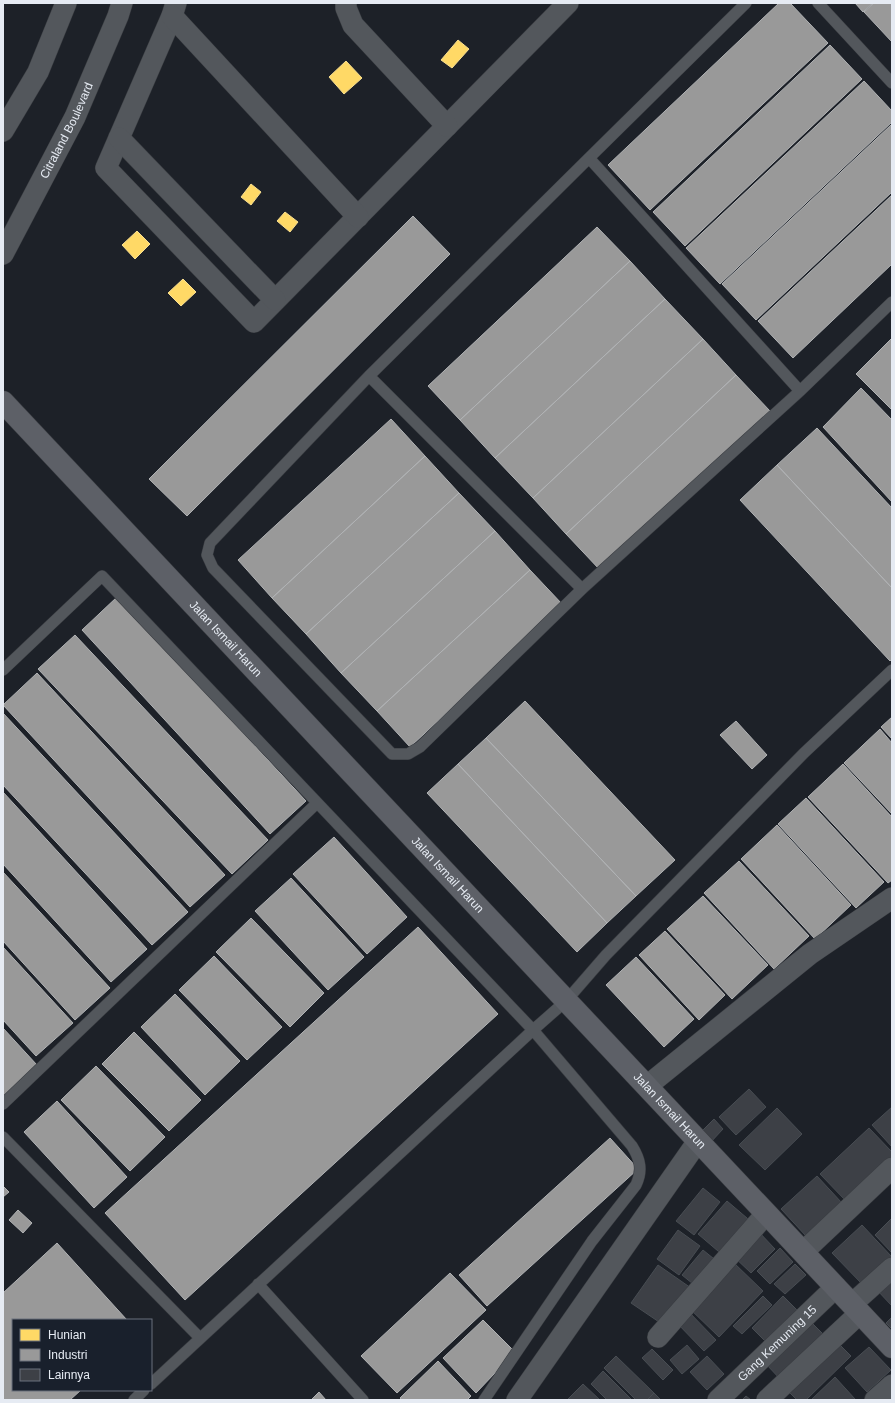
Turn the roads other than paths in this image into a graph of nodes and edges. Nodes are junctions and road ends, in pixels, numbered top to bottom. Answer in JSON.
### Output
{"nodes":[{"id":1,"x":66,"y":3,"type":"edge"},
{"id":2,"x":122,"y":3,"type":"edge"},
{"id":3,"x":346,"y":3,"type":"edge"},
{"id":4,"x":568,"y":3,"type":"edge"},
{"id":5,"x":746,"y":3,"type":"edge"},
{"id":6,"x":818,"y":3,"type":"edge"},
{"id":7,"x":174,"y":10,"type":"edge"},
{"id":8,"x":892,"y":83,"type":"edge"},
{"id":9,"x":447,"y":126,"type":"junction"},
{"id":10,"x":3,"y":131,"type":"edge"},
{"id":11,"x":119,"y":138,"type":"junction"},
{"id":12,"x":589,"y":158,"type":"junction"},
{"id":13,"x":358,"y":216,"type":"junction"},
{"id":14,"x":3,"y":254,"type":"edge"},
{"id":15,"x":275,"y":300,"type":"junction"},
{"id":16,"x":892,"y":302,"type":"edge"},
{"id":17,"x":369,"y":376,"type":"junction"},
{"id":18,"x":800,"y":391,"type":"junction"},
{"id":19,"x":3,"y":402,"type":"edge"},
{"id":20,"x":582,"y":589,"type":"junction"},
{"id":21,"x":3,"y":670,"type":"edge"},
{"id":22,"x":892,"y":670,"type":"edge"},
{"id":23,"x":317,"y":802,"type":"junction"},
{"id":24,"x":892,"y":898,"type":"edge"},
{"id":25,"x":566,"y":1001,"type":"junction"},
{"id":26,"x":533,"y":1030,"type":"junction"},
{"id":27,"x":647,"y":1086,"type":"junction"},
{"id":28,"x":3,"y":1104,"type":"edge"},
{"id":29,"x":3,"y":1137,"type":"edge"},
{"id":30,"x":698,"y":1141,"type":"junction"},
{"id":31,"x":892,"y":1168,"type":"edge"},
{"id":32,"x":766,"y":1214,"type":"junction"},
{"id":33,"x":803,"y":1252,"type":"junction"},
{"id":34,"x":892,"y":1268,"type":"edge"},
{"id":35,"x":258,"y":1284,"type":"junction"},
{"id":36,"x":836,"y":1287,"type":"junction"},
{"id":37,"x":856,"y":1308,"type":"junction"},
{"id":38,"x":658,"y":1337,"type":"dead end"},
{"id":39,"x":200,"y":1338,"type":"junction"},
{"id":40,"x":892,"y":1346,"type":"edge"},
{"id":41,"x":152,"y":1383,"type":"edge"},
{"id":42,"x":892,"y":1385,"type":"edge"},
{"id":43,"x":143,"y":1391,"type":"edge"},
{"id":44,"x":134,"y":1400,"type":"edge"},
{"id":45,"x":363,"y":1400,"type":"edge"},
{"id":46,"x":484,"y":1400,"type":"edge"},
{"id":47,"x":517,"y":1400,"type":"edge"},
{"id":48,"x":718,"y":1400,"type":"edge"},
{"id":49,"x":767,"y":1400,"type":"edge"},
{"id":50,"x":875,"y":1400,"type":"edge"}],
"edges":[{"from":1,"to":10,"type":"street"},
{"from":2,"to":14,"type":"street","name":"Citraland Boulevard"},
{"from":3,"to":9,"type":"street"},
{"from":4,"to":9,"type":"street"},
{"from":5,"to":12,"type":"lane"},
{"from":6,"to":8,"type":"lane"},
{"from":7,"to":11,"type":"street"},
{"from":7,"to":13,"type":"street"},
{"from":9,"to":13,"type":"street"},
{"from":11,"to":15,"type":"street"},
{"from":11,"to":15,"type":"street"},
{"from":12,"to":17,"type":"lane"},
{"from":12,"to":18,"type":"lane"},
{"from":13,"to":15,"type":"street"},
{"from":16,"to":18,"type":"lane"},
{"from":17,"to":20,"type":"lane"},
{"from":17,"to":20,"type":"lane"},
{"from":18,"to":20,"type":"lane"},
{"from":19,"to":25,"type":"street","name":"Jalan Ismail Harun"},
{"from":21,"to":23,"type":"lane"},
{"from":22,"to":25,"type":"lane"},
{"from":23,"to":26,"type":"lane"},
{"from":23,"to":28,"type":"lane"},
{"from":24,"to":27,"type":"street"},
{"from":25,"to":26,"type":"lane"},
{"from":25,"to":27,"type":"street","name":"Jalan Ismail Harun"},
{"from":26,"to":35,"type":"lane"},
{"from":26,"to":46,"type":"lane"},
{"from":27,"to":30,"type":"street","name":"Jalan Ismail Harun"},
{"from":29,"to":39,"type":"lane"},
{"from":30,"to":32,"type":"street","name":"Jalan Ismail Harun"},
{"from":30,"to":47,"type":"street"},
{"from":31,"to":33,"type":"street"},
{"from":32,"to":33,"type":"street","name":"Jalan Ismail Harun"},
{"from":32,"to":38,"type":"street"},
{"from":33,"to":36,"type":"street","name":"Jalan Ismail Harun"},
{"from":34,"to":37,"type":"street"},
{"from":35,"to":39,"type":"lane"},
{"from":35,"to":45,"type":"lane"},
{"from":36,"to":37,"type":"street","name":"Jalan Ismail Harun"},
{"from":36,"to":48,"type":"street","name":"Gang Kemuning 15"},
{"from":37,"to":40,"type":"street","name":"Jalan Ismail Harun"},
{"from":37,"to":49,"type":"street"},
{"from":39,"to":41,"type":"lane"},
{"from":42,"to":50,"type":"street"},
{"from":43,"to":44,"type":"lane"}]}
